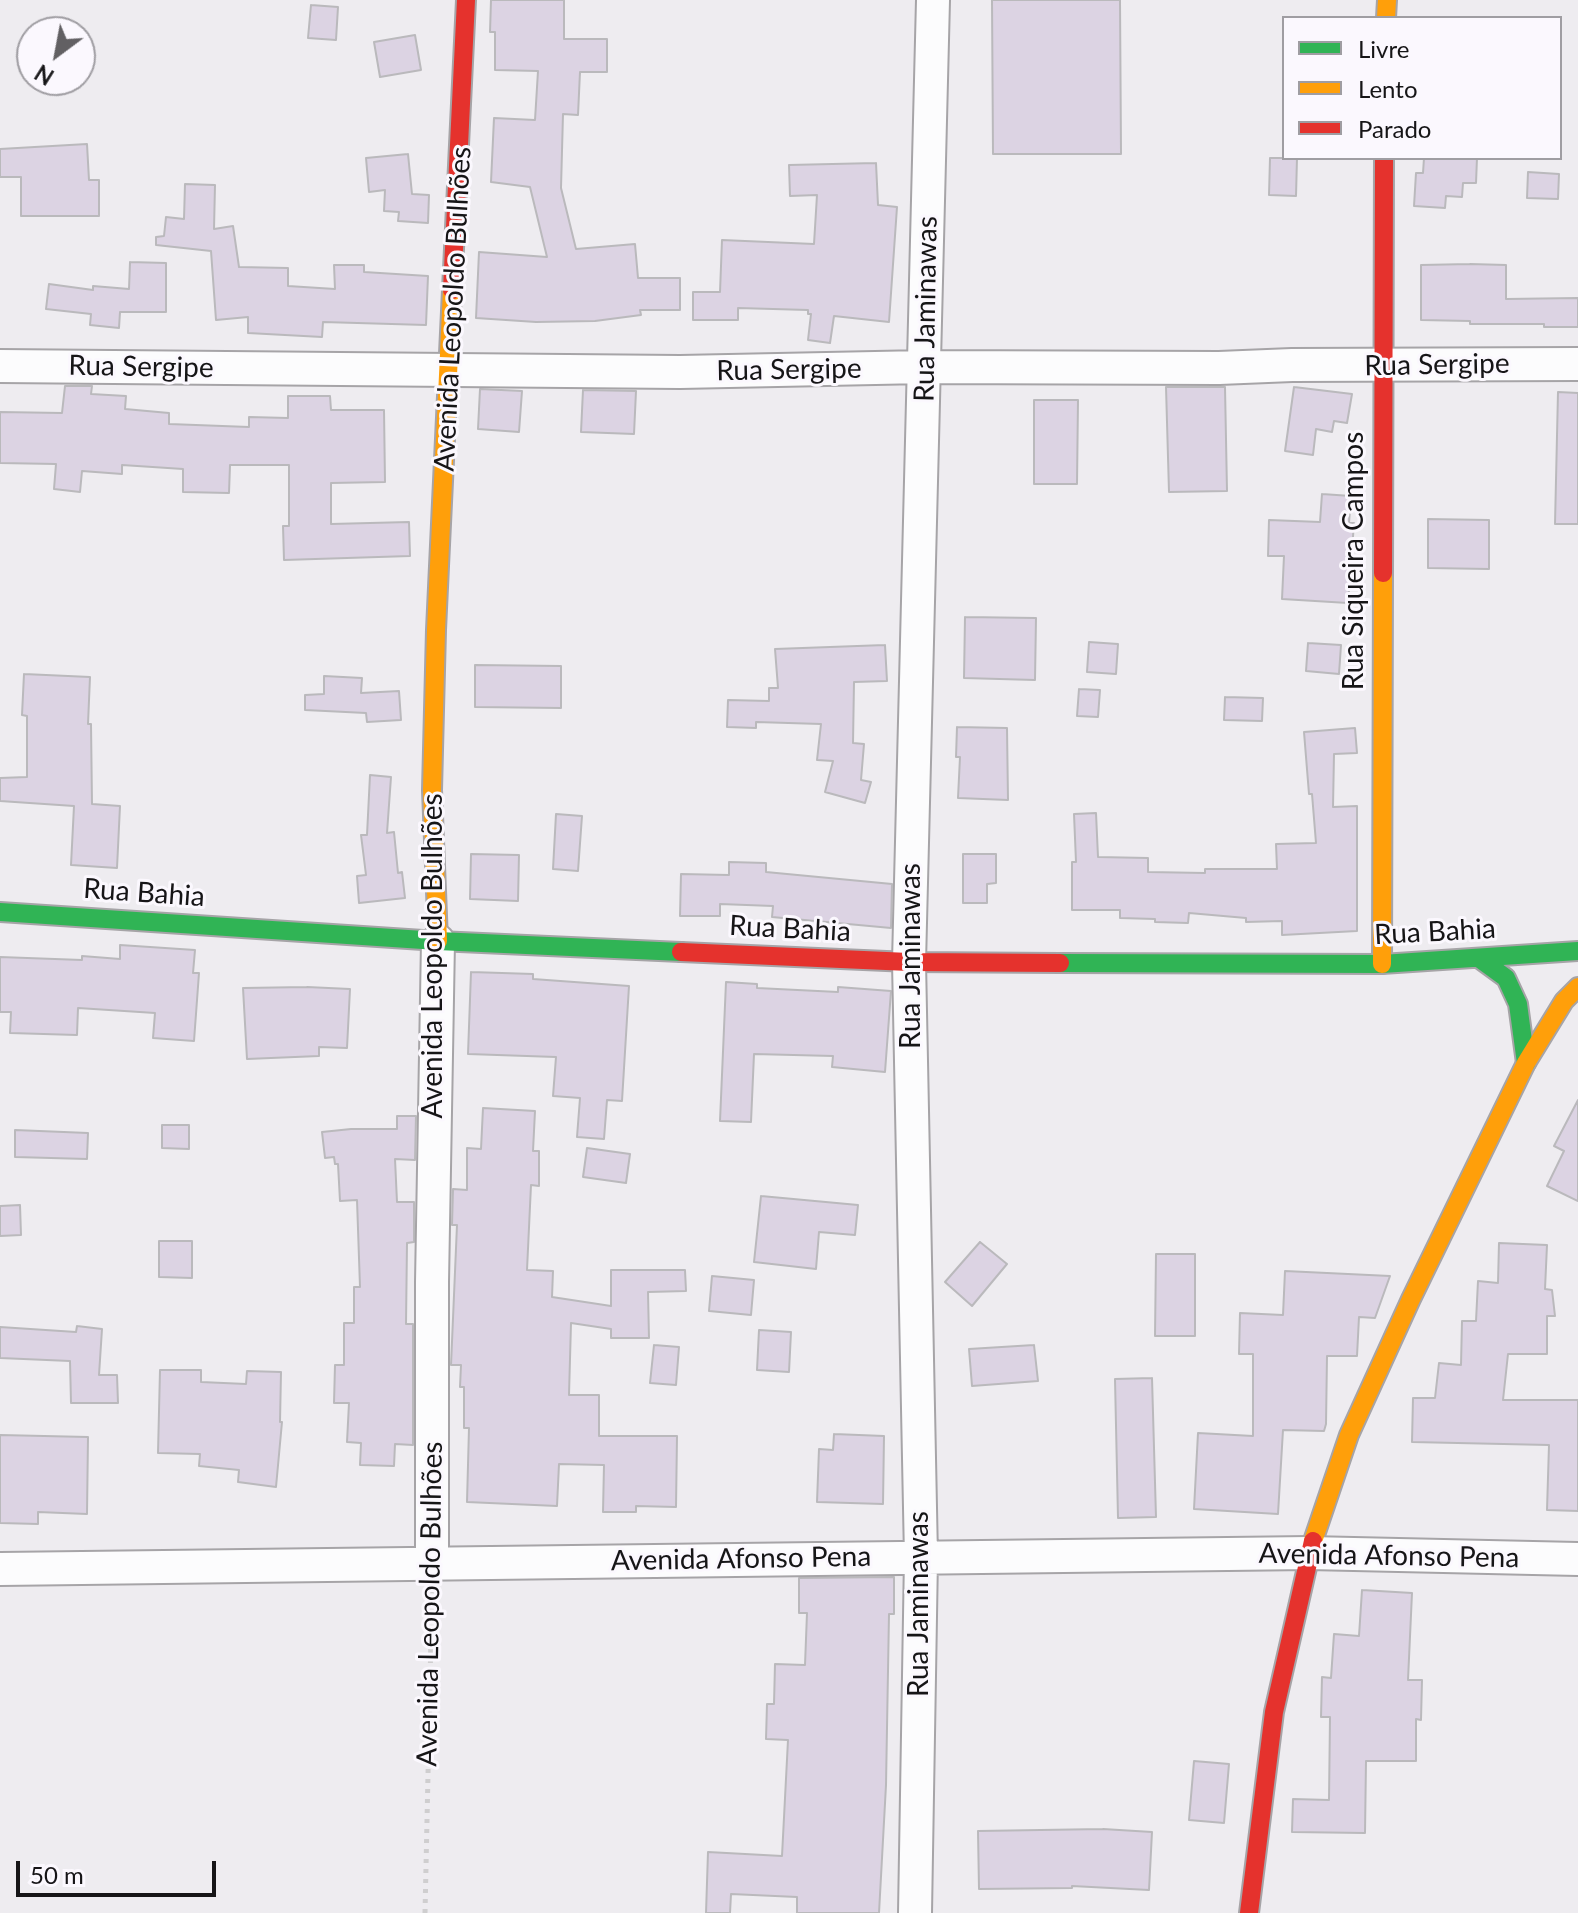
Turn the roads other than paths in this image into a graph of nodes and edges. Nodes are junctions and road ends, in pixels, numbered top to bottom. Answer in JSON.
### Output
{"nodes":[{"id":1,"x":466,"y":0,"type":"edge"},
{"id":2,"x":933,"y":0,"type":"edge"},
{"id":3,"x":1384,"y":160,"type":"edge"},
{"id":4,"x":1578,"y":364,"type":"edge"},
{"id":5,"x":0,"y":366,"type":"edge"},
{"id":6,"x":1383,"y":366,"type":"junction"},
{"id":7,"x":924,"y":367,"type":"junction"},
{"id":8,"x":451,"y":370,"type":"junction"},
{"id":9,"x":0,"y":912,"type":"edge"},
{"id":10,"x":438,"y":941,"type":"junction"},
{"id":11,"x":1578,"y":951,"type":"edge"},
{"id":12,"x":1480,"y":959,"type":"junction"},
{"id":13,"x":909,"y":962,"type":"junction"},
{"id":14,"x":1382,"y":964,"type":"junction"},
{"id":15,"x":1578,"y":987,"type":"edge"},
{"id":16,"x":1526,"y":1063,"type":"junction"},
{"id":17,"x":1531,"y":1095,"type":"dead end"},
{"id":18,"x":1456,"y":1206,"type":"junction"},
{"id":19,"x":1309,"y":1553,"type":"junction"},
{"id":20,"x":921,"y":1557,"type":"junction"},
{"id":21,"x":1578,"y":1559,"type":"edge"},
{"id":22,"x":432,"y":1562,"type":"junction"},
{"id":23,"x":0,"y":1569,"type":"edge"},
{"id":24,"x":915,"y":1913,"type":"edge"},
{"id":25,"x":1249,"y":1913,"type":"edge"}],
"edges":[{"from":1,"to":8,"type":"street","name":"Avenida Leopoldo Bulhões"},
{"from":2,"to":7,"type":"street","name":"Rua Jaminawas"},
{"from":3,"to":6,"type":"street","name":"Rua Siqueira Campos"},
{"from":4,"to":6,"type":"street","name":"Rua Sergipe"},
{"from":5,"to":8,"type":"street","name":"Rua Sergipe"},
{"from":6,"to":7,"type":"street","name":"Rua Sergipe"},
{"from":6,"to":14,"type":"street","name":"Rua Siqueira Campos"},
{"from":7,"to":8,"type":"street","name":"Rua Sergipe"},
{"from":7,"to":13,"type":"street","name":"Rua Jaminawas"},
{"from":8,"to":10,"type":"street","name":"Avenida Leopoldo Bulhões"},
{"from":9,"to":10,"type":"street","name":"Rua Bahia"},
{"from":10,"to":13,"type":"street","name":"Rua Bahia"},
{"from":10,"to":22,"type":"street","name":"Avenida Leopoldo Bulhões"},
{"from":11,"to":12,"type":"street","name":"Rua Bahia"},
{"from":12,"to":14,"type":"street","name":"Rua Bahia"},
{"from":12,"to":16,"type":"street"},
{"from":13,"to":14,"type":"street","name":"Rua Bahia"},
{"from":13,"to":20,"type":"street","name":"Rua Jaminawas"},
{"from":15,"to":16,"type":"street"},
{"from":16,"to":18,"type":"street"},
{"from":17,"to":18,"type":"street"},
{"from":18,"to":19,"type":"street"},
{"from":19,"to":20,"type":"street","name":"Avenida Afonso Pena"},
{"from":19,"to":21,"type":"street","name":"Avenida Afonso Pena"},
{"from":19,"to":25,"type":"street"},
{"from":20,"to":22,"type":"street","name":"Avenida Afonso Pena"},
{"from":20,"to":24,"type":"street","name":"Rua Jaminawas"},
{"from":22,"to":23,"type":"street","name":"Avenida Afonso Pena"}]}
